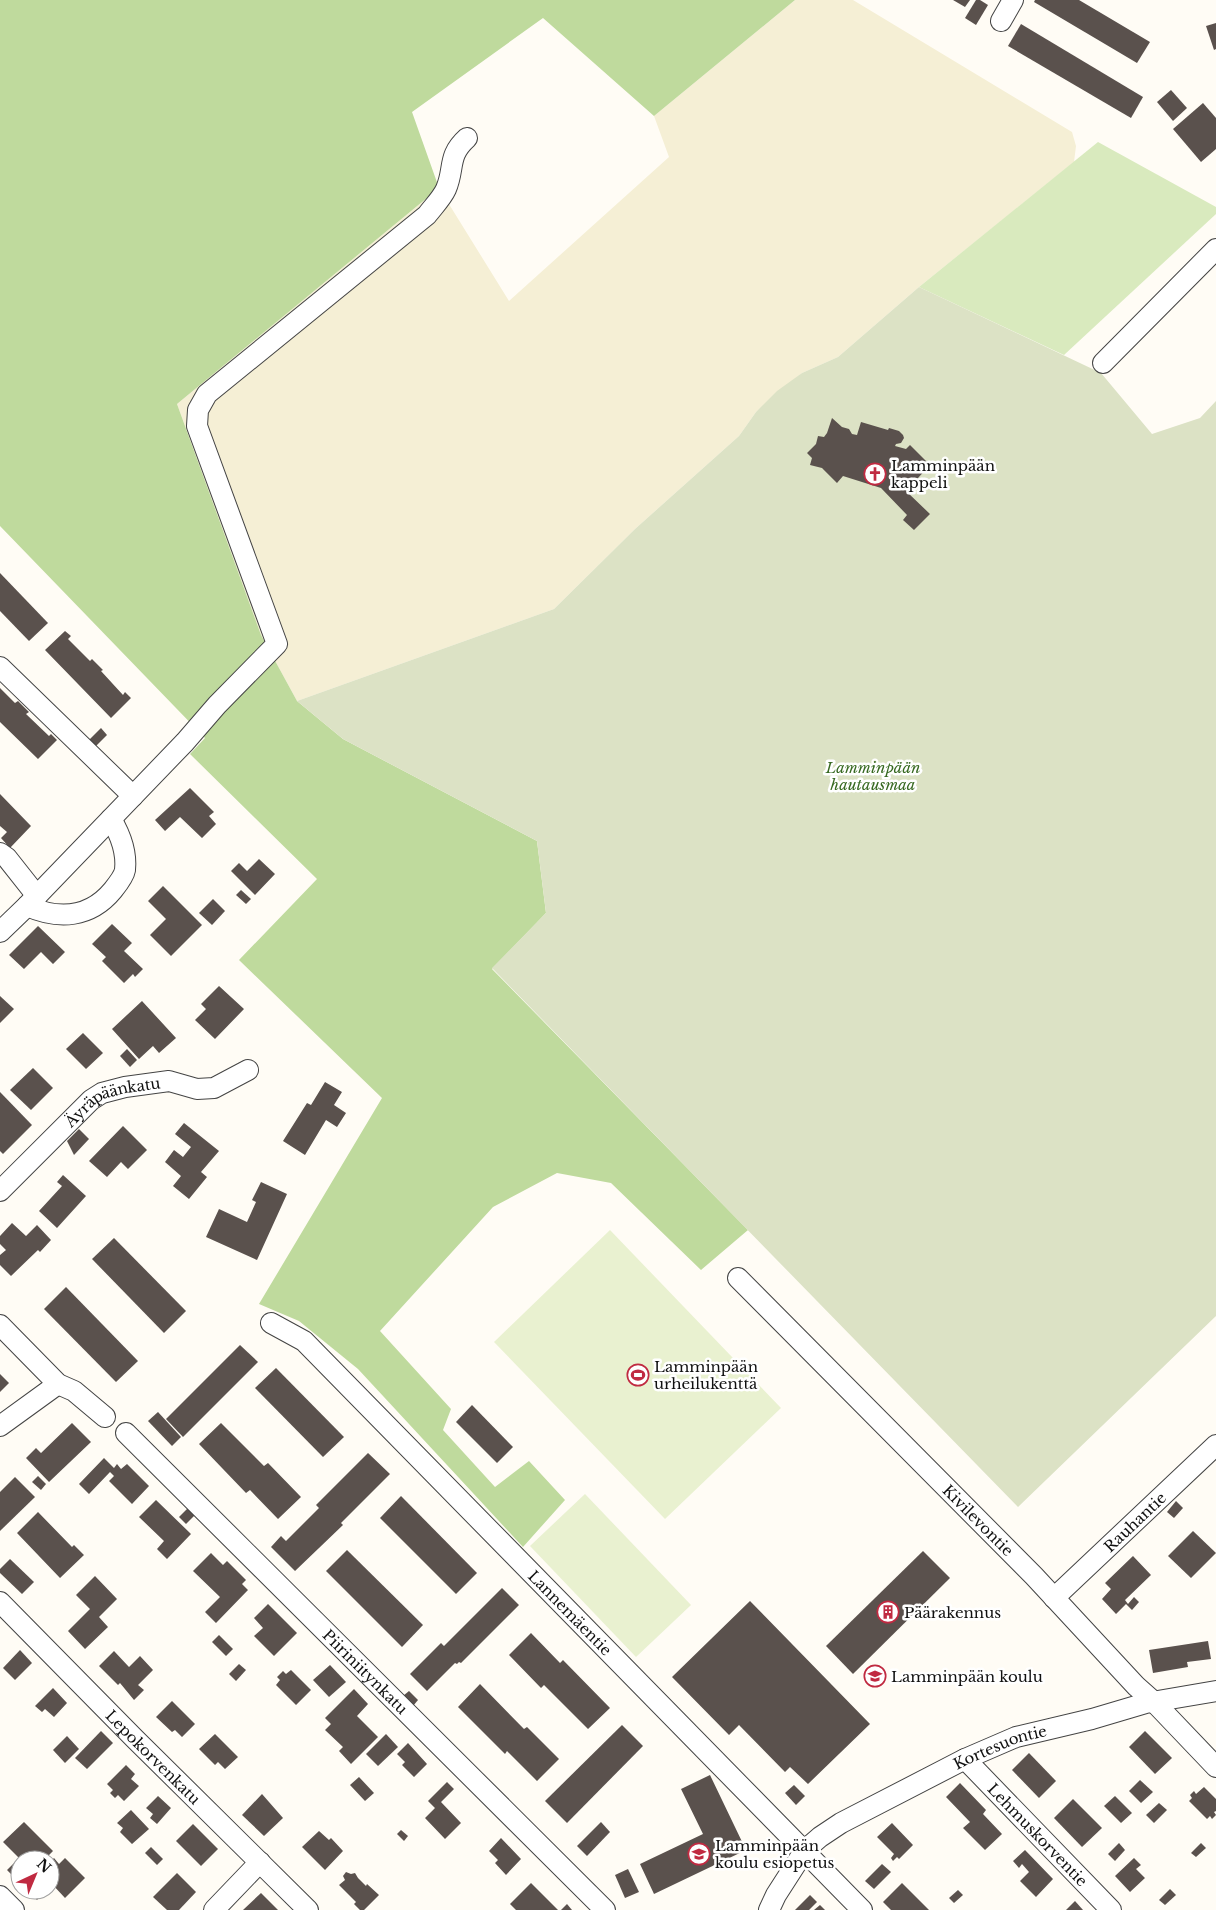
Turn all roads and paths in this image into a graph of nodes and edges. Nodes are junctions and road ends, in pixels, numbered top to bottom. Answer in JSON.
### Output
{"nodes":[{"id":1,"x":1014,"y":0,"type":"edge"},
{"id":2,"x":1001,"y":21,"type":"dead end"},
{"id":3,"x":467,"y":138,"type":"dead end"},
{"id":4,"x":1216,"y":249,"type":"edge"},
{"id":5,"x":1103,"y":363,"type":"dead end"},
{"id":6,"x":0,"y":667,"type":"edge"},
{"id":7,"x":133,"y":796,"type":"junction"},
{"id":8,"x":111,"y":819,"type":"junction"},
{"id":9,"x":0,"y":853,"type":"edge"},
{"id":10,"x":32,"y":901,"type":"junction"},
{"id":11,"x":0,"y":932,"type":"edge"},
{"id":12,"x":248,"y":1070,"type":"dead end"},
{"id":13,"x":0,"y":1191,"type":"edge"},
{"id":14,"x":738,"y":1278,"type":"dead end"},
{"id":15,"x":271,"y":1323,"type":"dead end"},
{"id":16,"x":0,"y":1325,"type":"edge"},
{"id":17,"x":58,"y":1384,"type":"junction"},
{"id":18,"x":105,"y":1418,"type":"dead end"},
{"id":19,"x":0,"y":1426,"type":"edge"},
{"id":20,"x":126,"y":1433,"type":"dead end"},
{"id":21,"x":1216,"y":1445,"type":"edge"},
{"id":22,"x":1054,"y":1598,"type":"junction"},
{"id":23,"x":0,"y":1602,"type":"edge"},
{"id":24,"x":1216,"y":1691,"type":"edge"},
{"id":25,"x":1154,"y":1702,"type":"junction"},
{"id":26,"x":965,"y":1758,"type":"junction"},
{"id":27,"x":1216,"y":1767,"type":"edge"},
{"id":28,"x":805,"y":1850,"type":"junction"},
{"id":29,"x":260,"y":1862,"type":"junction"},
{"id":30,"x":0,"y":1896,"type":"edge"},
{"id":31,"x":14,"y":1910,"type":"edge"},
{"id":32,"x":214,"y":1910,"type":"edge"},
{"id":33,"x":308,"y":1910,"type":"edge"},
{"id":34,"x":605,"y":1910,"type":"edge"},
{"id":35,"x":769,"y":1910,"type":"edge"},
{"id":36,"x":862,"y":1910,"type":"edge"},
{"id":37,"x":1111,"y":1910,"type":"edge"}],
"edges":[{"from":1,"to":2,"type":"street"},
{"from":3,"to":7,"type":"street"},
{"from":4,"to":5,"type":"street"},
{"from":6,"to":7,"type":"street"},
{"from":7,"to":8,"type":"street"},
{"from":8,"to":10,"type":"street"},
{"from":8,"to":10,"type":"street"},
{"from":9,"to":10,"type":"street"},
{"from":10,"to":11,"type":"street"},
{"from":12,"to":13,"type":"street","name":"Äyräpäänkatu"},
{"from":14,"to":22,"type":"street","name":"Kivilevontie"},
{"from":15,"to":28,"type":"street","name":"Lannemäentie"},
{"from":16,"to":17,"type":"street"},
{"from":17,"to":18,"type":"street"},
{"from":17,"to":19,"type":"street"},
{"from":20,"to":34,"type":"street","name":"Piiriniitynkatu"},
{"from":21,"to":22,"type":"street","name":"Rauhantie"},
{"from":22,"to":25,"type":"street","name":"Kivilevontie"},
{"from":23,"to":29,"type":"street","name":"Lepokorvenkatu"},
{"from":24,"to":25,"type":"street","name":"Kortesuontie"},
{"from":25,"to":26,"type":"street","name":"Kortesuontie"},
{"from":25,"to":27,"type":"street","name":"Kivilevontie"},
{"from":26,"to":28,"type":"street","name":"Kortesuontie"},
{"from":26,"to":37,"type":"street","name":"Lehmuskorventie"},
{"from":28,"to":35,"type":"street","name":"Kortesuontie"},
{"from":28,"to":36,"type":"street","name":"Lannemäentie"},
{"from":29,"to":32,"type":"street"},
{"from":29,"to":33,"type":"street","name":"Lepokorvenkatu"},
{"from":30,"to":31,"type":"street"}]}
